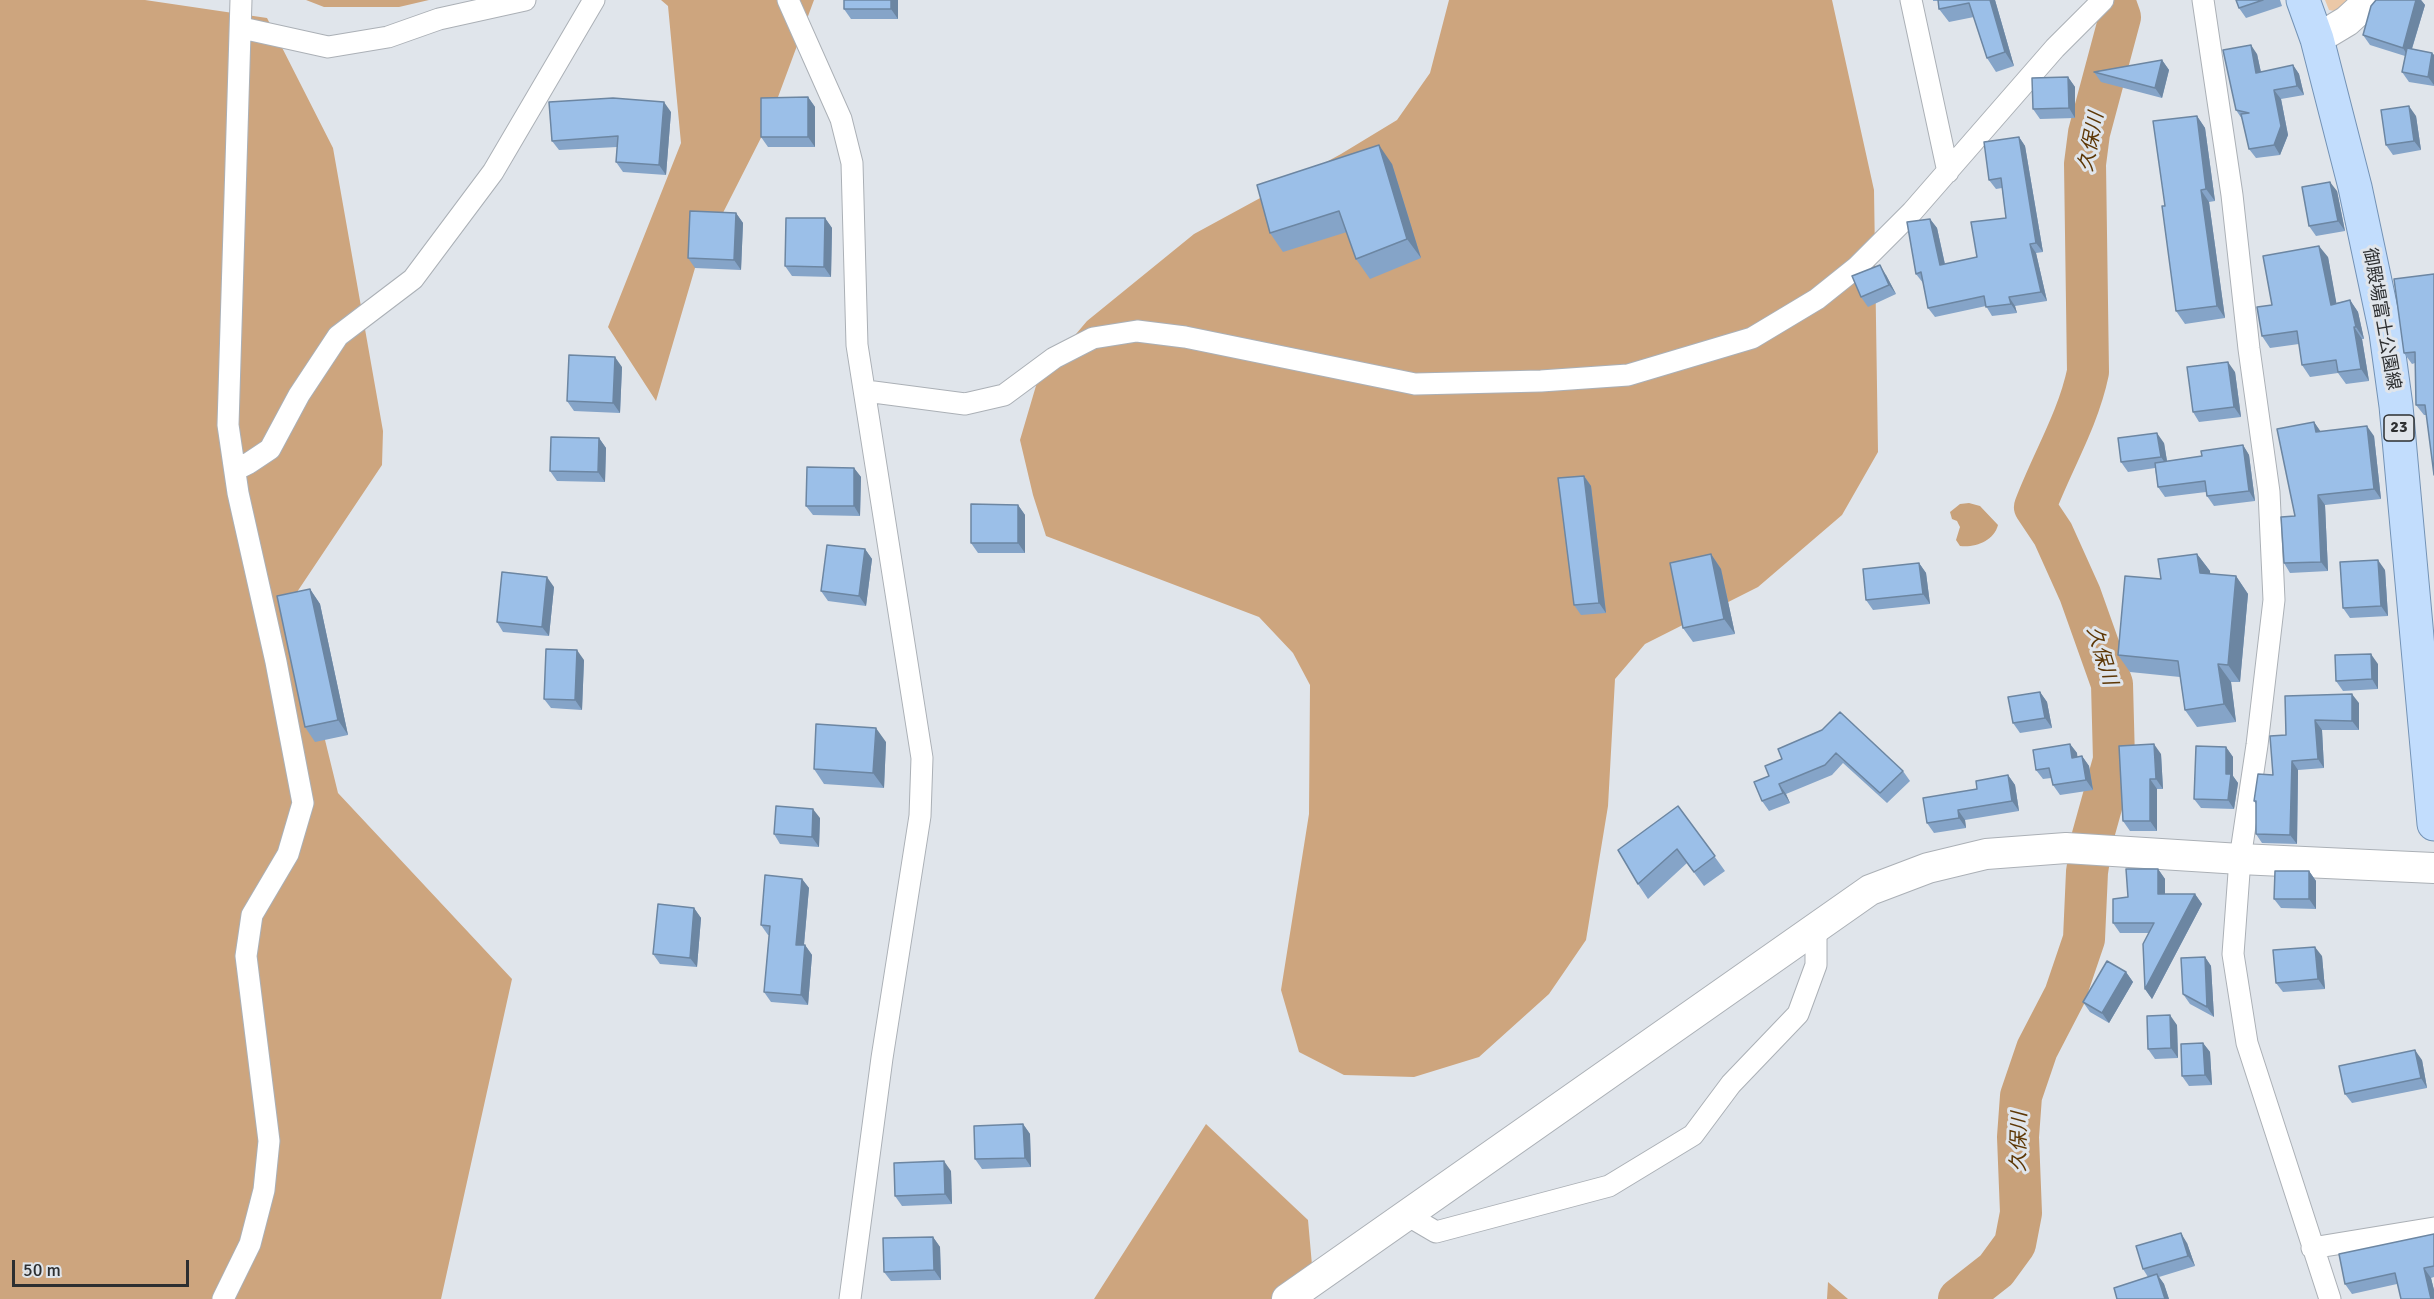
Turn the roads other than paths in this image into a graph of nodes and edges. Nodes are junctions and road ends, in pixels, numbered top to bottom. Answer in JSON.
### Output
{"nodes":[{"id":1,"x":241,"y":0,"type":"edge"},
{"id":2,"x":525,"y":0,"type":"edge"},
{"id":3,"x":594,"y":0,"type":"edge"},
{"id":4,"x":788,"y":0,"type":"edge"},
{"id":5,"x":1911,"y":0,"type":"edge"},
{"id":6,"x":2103,"y":0,"type":"edge"},
{"id":7,"x":2203,"y":0,"type":"edge"},
{"id":8,"x":2303,"y":0,"type":"edge"},
{"id":9,"x":2370,"y":0,"type":"edge"},
{"id":10,"x":242,"y":28,"type":"junction"},
{"id":11,"x":2317,"y":39,"type":"junction"},
{"id":12,"x":1948,"y":172,"type":"junction"},
{"id":13,"x":866,"y":392,"type":"junction"},
{"id":14,"x":235,"y":470,"type":"junction"},
{"id":15,"x":2434,"y":824,"type":"edge"},
{"id":16,"x":2240,"y":859,"type":"junction"},
{"id":17,"x":2434,"y":868,"type":"edge"},
{"id":18,"x":1816,"y":929,"type":"junction"},
{"id":19,"x":1407,"y":1215,"type":"junction"},
{"id":20,"x":2434,"y":1228,"type":"edge"},
{"id":21,"x":2312,"y":1248,"type":"junction"},
{"id":22,"x":223,"y":1299,"type":"edge"},
{"id":23,"x":850,"y":1299,"type":"edge"},
{"id":24,"x":1287,"y":1299,"type":"edge"},
{"id":25,"x":2330,"y":1299,"type":"edge"}],
"edges":[{"from":1,"to":10,"type":"street"},
{"from":2,"to":10,"type":"street"},
{"from":3,"to":14,"type":"street"},
{"from":4,"to":13,"type":"street"},
{"from":5,"to":12,"type":"street"},
{"from":6,"to":12,"type":"street"},
{"from":7,"to":16,"type":"street"},
{"from":8,"to":11,"type":"main road","name":"御殿場富士公園線","number":"23"},
{"from":9,"to":11,"type":"street"},
{"from":10,"to":14,"type":"street"},
{"from":11,"to":15,"type":"main road","name":"御殿場富士公園線","number":"23"},
{"from":12,"to":13,"type":"street"},
{"from":13,"to":23,"type":"street"},
{"from":14,"to":22,"type":"street"},
{"from":16,"to":17,"type":"street"},
{"from":16,"to":18,"type":"street"},
{"from":16,"to":21,"type":"street"},
{"from":18,"to":19,"type":"street"},
{"from":18,"to":19,"type":"street"},
{"from":19,"to":24,"type":"street"},
{"from":20,"to":21,"type":"street"},
{"from":21,"to":25,"type":"street"}]}
